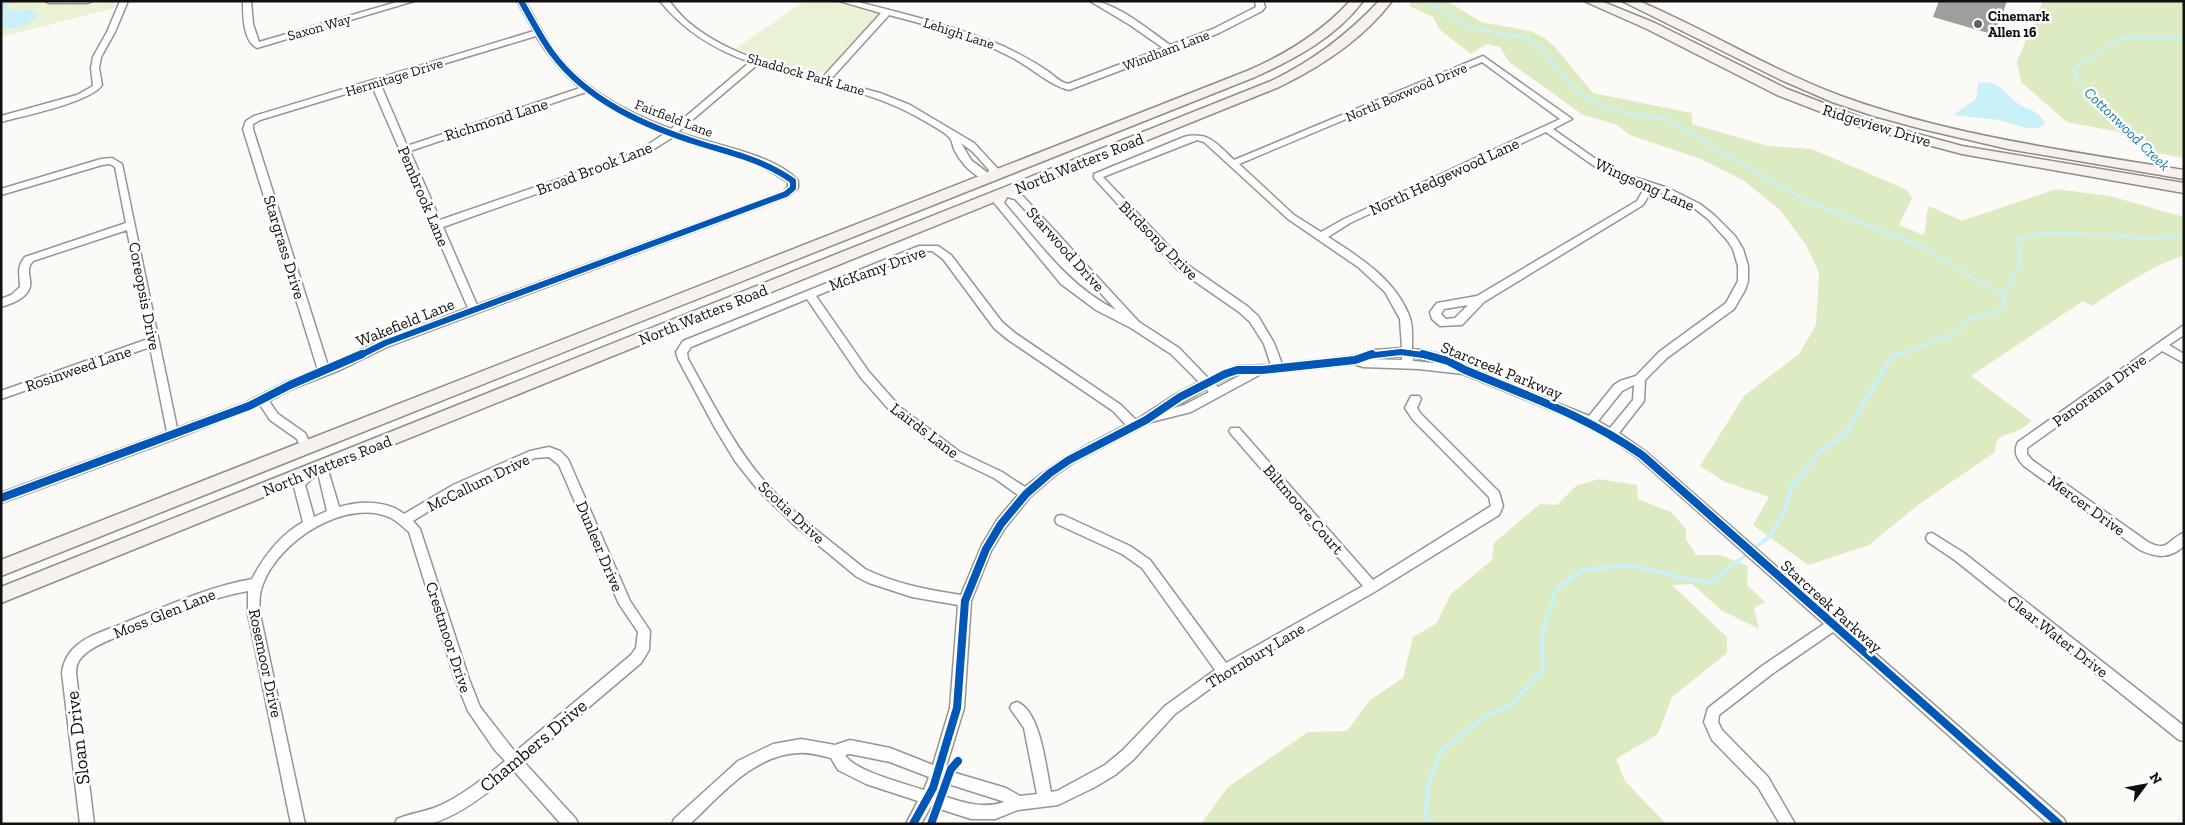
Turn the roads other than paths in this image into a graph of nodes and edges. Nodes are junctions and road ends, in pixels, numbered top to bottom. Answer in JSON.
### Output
{"nodes":[{"id":1,"x":49,"y":1,"type":"edge"},
{"id":2,"x":88,"y":1,"type":"edge"},
{"id":3,"x":124,"y":1,"type":"edge"},
{"id":4,"x":246,"y":1,"type":"edge"},
{"id":5,"x":410,"y":1,"type":"edge"},
{"id":6,"x":521,"y":1,"type":"edge"},
{"id":7,"x":664,"y":1,"type":"edge"},
{"id":8,"x":843,"y":1,"type":"edge"},
{"id":9,"x":1094,"y":1,"type":"edge"},
{"id":10,"x":1357,"y":1,"type":"edge"},
{"id":11,"x":1386,"y":1,"type":"edge"},
{"id":12,"x":1590,"y":1,"type":"edge"},
{"id":13,"x":1628,"y":1,"type":"edge"},
{"id":14,"x":1260,"y":3,"type":"edge"},
{"id":15,"x":385,"y":5,"type":"edge"},
{"id":16,"x":1650,"y":10,"type":"junction"},
{"id":17,"x":887,"y":12,"type":"junction"},
{"id":18,"x":1639,"y":20,"type":"junction"},
{"id":19,"x":539,"y":32,"type":"junction"},
{"id":20,"x":1170,"y":49,"type":"junction"},
{"id":21,"x":756,"y":62,"type":"junction"},
{"id":22,"x":825,"y":80,"type":"junction"},
{"id":23,"x":375,"y":82,"type":"junction"},
{"id":24,"x":1065,"y":86,"type":"joint"},
{"id":25,"x":588,"y":88,"type":"junction"},
{"id":26,"x":1838,"y":99,"type":"junction"},
{"id":27,"x":1829,"y":111,"type":"junction"},
{"id":28,"x":1,"y":119,"type":"edge"},
{"id":29,"x":1567,"y":119,"type":"joint"},
{"id":30,"x":249,"y":123,"type":"joint"},
{"id":31,"x":1547,"y":129,"type":"junction"},
{"id":32,"x":672,"y":133,"type":"junction"},
{"id":33,"x":954,"y":137,"type":"junction"},
{"id":34,"x":404,"y":150,"type":"junction"},
{"id":35,"x":1232,"y":164,"type":"junction"},
{"id":36,"x":2116,"y":170,"type":"junction"},
{"id":37,"x":2184,"y":175,"type":"edge"},
{"id":38,"x":990,"y":177,"type":"junction"},
{"id":39,"x":1651,"y":185,"type":"junction"},
{"id":40,"x":793,"y":188,"type":"joint"},
{"id":41,"x":2184,"y":188,"type":"edge"},
{"id":42,"x":1,"y":192,"type":"edge"},
{"id":43,"x":1004,"y":193,"type":"junction"},
{"id":44,"x":131,"y":225,"type":"junction"},
{"id":45,"x":437,"y":225,"type":"junction"},
{"id":46,"x":1322,"y":236,"type":"junction"},
{"id":47,"x":809,"y":294,"type":"junction"},
{"id":48,"x":1480,"y":299,"type":"dead end"},
{"id":49,"x":1,"y":303,"type":"edge"},
{"id":50,"x":474,"y":310,"type":"junction"},
{"id":51,"x":1135,"y":325,"type":"junction"},
{"id":52,"x":2184,"y":328,"type":"edge"},
{"id":53,"x":154,"y":341,"type":"junction"},
{"id":54,"x":2162,"y":345,"type":"junction"},
{"id":55,"x":683,"y":348,"type":"joint"},
{"id":56,"x":1407,"y":359,"type":"junction"},
{"id":57,"x":2184,"y":359,"type":"edge"},
{"id":58,"x":1278,"y":368,"type":"junction"},
{"id":59,"x":1262,"y":370,"type":"junction"},
{"id":60,"x":324,"y":372,"type":"junction"},
{"id":61,"x":1640,"y":379,"type":"junction"},
{"id":62,"x":1208,"y":383,"type":"junction"},
{"id":63,"x":1217,"y":393,"type":"junction"},
{"id":64,"x":1,"y":395,"type":"edge"},
{"id":65,"x":1415,"y":399,"type":"dead end"},
{"id":66,"x":263,"y":400,"type":"junction"},
{"id":67,"x":1146,"y":420,"type":"junction"},
{"id":68,"x":1591,"y":422,"type":"junction"},
{"id":69,"x":1134,"y":426,"type":"junction"},
{"id":70,"x":1235,"y":431,"type":"dead end"},
{"id":71,"x":1612,"y":434,"type":"junction"},
{"id":72,"x":173,"y":435,"type":"junction"},
{"id":73,"x":306,"y":447,"type":"junction"},
{"id":74,"x":552,"y":453,"type":"joint"},
{"id":75,"x":2021,"y":454,"type":"joint"},
{"id":76,"x":313,"y":470,"type":"junction"},
{"id":77,"x":1026,"y":494,"type":"junction"},
{"id":78,"x":1,"y":498,"type":"edge"},
{"id":79,"x":334,"y":513,"type":"junction"},
{"id":80,"x":406,"y":519,"type":"junction"},
{"id":81,"x":1061,"y":520,"type":"dead end"},
{"id":82,"x":310,"y":524,"type":"junction"},
{"id":83,"x":1932,"y":538,"type":"dead end"},
{"id":84,"x":2184,"y":538,"type":"edge"},
{"id":85,"x":1,"y":568,"type":"edge"},
{"id":86,"x":256,"y":584,"type":"junction"},
{"id":87,"x":1372,"y":587,"type":"junction"},
{"id":88,"x":1,"y":595,"type":"edge"},
{"id":89,"x":965,"y":601,"type":"junction"},
{"id":90,"x":1833,"y":625,"type":"junction"},
{"id":91,"x":644,"y":640,"type":"joint"},
{"id":92,"x":76,"y":653,"type":"joint"},
{"id":93,"x":1224,"y":671,"type":"junction"},
{"id":94,"x":1018,"y":708,"type":"dead end"},
{"id":95,"x":2184,"y":735,"type":"edge"},
{"id":96,"x":835,"y":752,"type":"junction"},
{"id":97,"x":515,"y":762,"type":"junction"},
{"id":98,"x":938,"y":774,"type":"junction"},
{"id":99,"x":927,"y":798,"type":"junction"},
{"id":100,"x":1045,"y":799,"type":"junction"},
{"id":101,"x":1018,"y":803,"type":"junction"},
{"id":102,"x":87,"y":824,"type":"edge"},
{"id":103,"x":298,"y":824,"type":"edge"},
{"id":104,"x":402,"y":824,"type":"edge"},
{"id":105,"x":571,"y":824,"type":"edge"},
{"id":106,"x":679,"y":824,"type":"edge"},
{"id":107,"x":913,"y":824,"type":"edge"},
{"id":108,"x":1788,"y":824,"type":"edge"},
{"id":109,"x":2059,"y":824,"type":"edge"}],
"edges":[{"from":1,"to":2,"type":"street"},
{"from":3,"to":28,"type":"street"},
{"from":4,"to":15,"type":"street","name":"Saxon Way"},
{"from":5,"to":15,"type":"street","name":"Saxon Way"},
{"from":6,"to":19,"type":"street","name":"Fairfield Lane"},
{"from":7,"to":21,"type":"street","name":"Shaddock Park Lane"},
{"from":8,"to":17,"type":"street","name":"Lehigh Lane"},
{"from":9,"to":20,"type":"street"},
{"from":10,"to":38,"type":"main road","name":"North Watters Road"},
{"from":11,"to":43,"type":"main road","name":"North Watters Road"},
{"from":12,"to":18,"type":"main road","name":"Ridgeview Drive"},
{"from":13,"to":16,"type":"main road","name":"Ridgeview Drive"},
{"from":14,"to":20,"type":"street","name":"Windham Lane"},
{"from":16,"to":18,"type":"main road"},
{"from":16,"to":26,"type":"main road","name":"Ridgeview Drive"},
{"from":17,"to":22,"type":"street"},
{"from":17,"to":24,"type":"street","name":"Lehigh Lane"},
{"from":18,"to":27,"type":"main road","name":"Ridgeview Drive"},
{"from":19,"to":23,"type":"street","name":"Hermitage Drive"},
{"from":19,"to":25,"type":"street","name":"Fairfield Lane"},
{"from":20,"to":24,"type":"street","name":"Windham Lane"},
{"from":21,"to":22,"type":"street","name":"Shaddock Park Lane"},
{"from":21,"to":32,"type":"street","name":"Broad Brook Lane"},
{"from":22,"to":33,"type":"street","name":"Shaddock Park Lane"},
{"from":23,"to":30,"type":"street","name":"Hermitage Drive"},
{"from":23,"to":34,"type":"street","name":"Pembrook Lane"},
{"from":25,"to":32,"type":"street","name":"Fairfield Lane"},
{"from":25,"to":34,"type":"street","name":"Richmond Lane"},
{"from":26,"to":27,"type":"main road"},
{"from":26,"to":36,"type":"main road","name":"Ridgeview Drive"},
{"from":27,"to":36,"type":"main road","name":"Ridgeview Drive"},
{"from":29,"to":31,"type":"street","name":"North Hedgewood Lane"},
{"from":29,"to":35,"type":"street","name":"North Boxwood Drive"},
{"from":30,"to":60,"type":"street","name":"Stargrass Drive"},
{"from":31,"to":39,"type":"street","name":"Wingsong Lane"},
{"from":31,"to":46,"type":"street","name":"North Hedgewood Lane"},
{"from":32,"to":40,"type":"street","name":"Fairfield Lane"},
{"from":32,"to":45,"type":"street","name":"Broad Brook Lane"},
{"from":33,"to":38,"type":"street","name":"Shaddock Park Lane"},
{"from":33,"to":38,"type":"street","name":"Shaddock Park Lane"},
{"from":34,"to":45,"type":"street","name":"Pembrook Lane"},
{"from":35,"to":46,"type":"street"},
{"from":35,"to":58,"type":"street","name":"Birdsong Drive"},
{"from":36,"to":37,"type":"main road","name":"Ridgeview Drive"},
{"from":36,"to":41,"type":"main road","name":"Ridgeview Drive"},
{"from":38,"to":43,"type":"main road"},
{"from":38,"to":73,"type":"main road","name":"North Watters Road"},
{"from":39,"to":48,"type":"street"},
{"from":39,"to":61,"type":"street","name":"Wingsong Lane"},
{"from":40,"to":50,"type":"street","name":"Wakefield Lane"},
{"from":42,"to":44,"type":"street","name":"Coreopsis Drive"},
{"from":43,"to":51,"type":"street","name":"Starwood Drive"},
{"from":43,"to":51,"type":"street","name":"Starwood Drive"},
{"from":43,"to":76,"type":"main road","name":"North Watters Road"},
{"from":44,"to":49,"type":"street"},
{"from":44,"to":53,"type":"street","name":"Coreopsis Drive"},
{"from":45,"to":50,"type":"street","name":"Pembrook Lane"},
{"from":46,"to":56,"type":"street"},
{"from":47,"to":55,"type":"street","name":"McKamy Drive"},
{"from":47,"to":69,"type":"street","name":"McKamy Drive"},
{"from":47,"to":77,"type":"street","name":"Lairds Lane"},
{"from":50,"to":60,"type":"street","name":"Wakefield Lane"},
{"from":51,"to":62,"type":"street","name":"Starwood Drive"},
{"from":52,"to":54,"type":"street","name":"Panorama Drive"},
{"from":53,"to":64,"type":"street","name":"Rosinweed Lane"},
{"from":53,"to":72,"type":"street","name":"Coreopsis Drive"},
{"from":54,"to":57,"type":"street"},
{"from":54,"to":75,"type":"street","name":"Panorama Drive"},
{"from":55,"to":89,"type":"street","name":"Scotia Drive"},
{"from":56,"to":58,"type":"street","name":"Starcreek Parkway"},
{"from":56,"to":68,"type":"street","name":"Starcreek Parkway"},
{"from":58,"to":59,"type":"street","name":"Starcreek Parkway"},
{"from":59,"to":62,"type":"street","name":"Starcreek Parkway"},
{"from":59,"to":63,"type":"street","name":"Starcreek Parkway"},
{"from":60,"to":66,"type":"street","name":"Wakefield Lane"},
{"from":61,"to":68,"type":"street","name":"Wingsong Lane"},
{"from":61,"to":71,"type":"street"},
{"from":62,"to":63,"type":"street","name":"Starwood Drive"},
{"from":62,"to":67,"type":"street","name":"Starcreek Parkway"},
{"from":63,"to":67,"type":"street","name":"Starcreek Parkway"},
{"from":65,"to":87,"type":"street","name":"Thornbury Lane"},
{"from":66,"to":72,"type":"street","name":"Wakefield Lane"},
{"from":66,"to":73,"type":"street"},
{"from":67,"to":69,"type":"street","name":"Starcreek Parkway"},
{"from":68,"to":71,"type":"street","name":"Starcreek Parkway"},
{"from":69,"to":77,"type":"street","name":"Starcreek Parkway"},
{"from":70,"to":87,"type":"street","name":"Biltmoore Court"},
{"from":71,"to":90,"type":"street","name":"Starcreek Parkway"},
{"from":72,"to":78,"type":"street","name":"Wakefield Lane"},
{"from":73,"to":76,"type":"main road"},
{"from":73,"to":85,"type":"main road","name":"North Watters Road"},
{"from":74,"to":80,"type":"street","name":"McCallum Drive"},
{"from":74,"to":91,"type":"street","name":"Dunleer Drive"},
{"from":75,"to":84,"type":"street","name":"Mercer Drive"},
{"from":76,"to":79,"type":"street"},
{"from":76,"to":82,"type":"street"},
{"from":76,"to":88,"type":"main road","name":"North Watters Road"},
{"from":77,"to":89,"type":"street","name":"Starcreek Parkway"},
{"from":79,"to":80,"type":"street"},
{"from":79,"to":82,"type":"street"},
{"from":80,"to":97,"type":"street","name":"Crestmoor Drive"},
{"from":81,"to":93,"type":"street"},
{"from":82,"to":86,"type":"street","name":"Rosemoor Drive"},
{"from":83,"to":95,"type":"street","name":"Clear Water Drive"},
{"from":86,"to":92,"type":"street","name":"Moss Glen Lane"},
{"from":86,"to":103,"type":"street","name":"Rosemoor Drive"},
{"from":87,"to":93,"type":"street","name":"Thornbury Lane"},
{"from":89,"to":98,"type":"street","name":"Starcreek Parkway"},
{"from":90,"to":108,"type":"street"},
{"from":90,"to":109,"type":"street","name":"Starcreek Parkway"},
{"from":91,"to":97,"type":"street","name":"Chambers Drive"},
{"from":92,"to":102,"type":"street","name":"Sloan Drive"},
{"from":93,"to":100,"type":"street","name":"Thornbury Lane"},
{"from":94,"to":100,"type":"street"},
{"from":96,"to":98,"type":"street"},
{"from":96,"to":99,"type":"street","name":"Thornbury Lane"},
{"from":96,"to":106,"type":"street"},
{"from":97,"to":104,"type":"street","name":"Chambers Drive"},
{"from":97,"to":105,"type":"street","name":"Crestmoor Drive"},
{"from":98,"to":99,"type":"street","name":"Starcreek Parkway"},
{"from":98,"to":101,"type":"street"},
{"from":99,"to":101,"type":"street","name":"Thornbury Lane"},
{"from":99,"to":107,"type":"street","name":"Starcreek Parkway"},
{"from":100,"to":101,"type":"street","name":"Thornbury Lane"}]}
